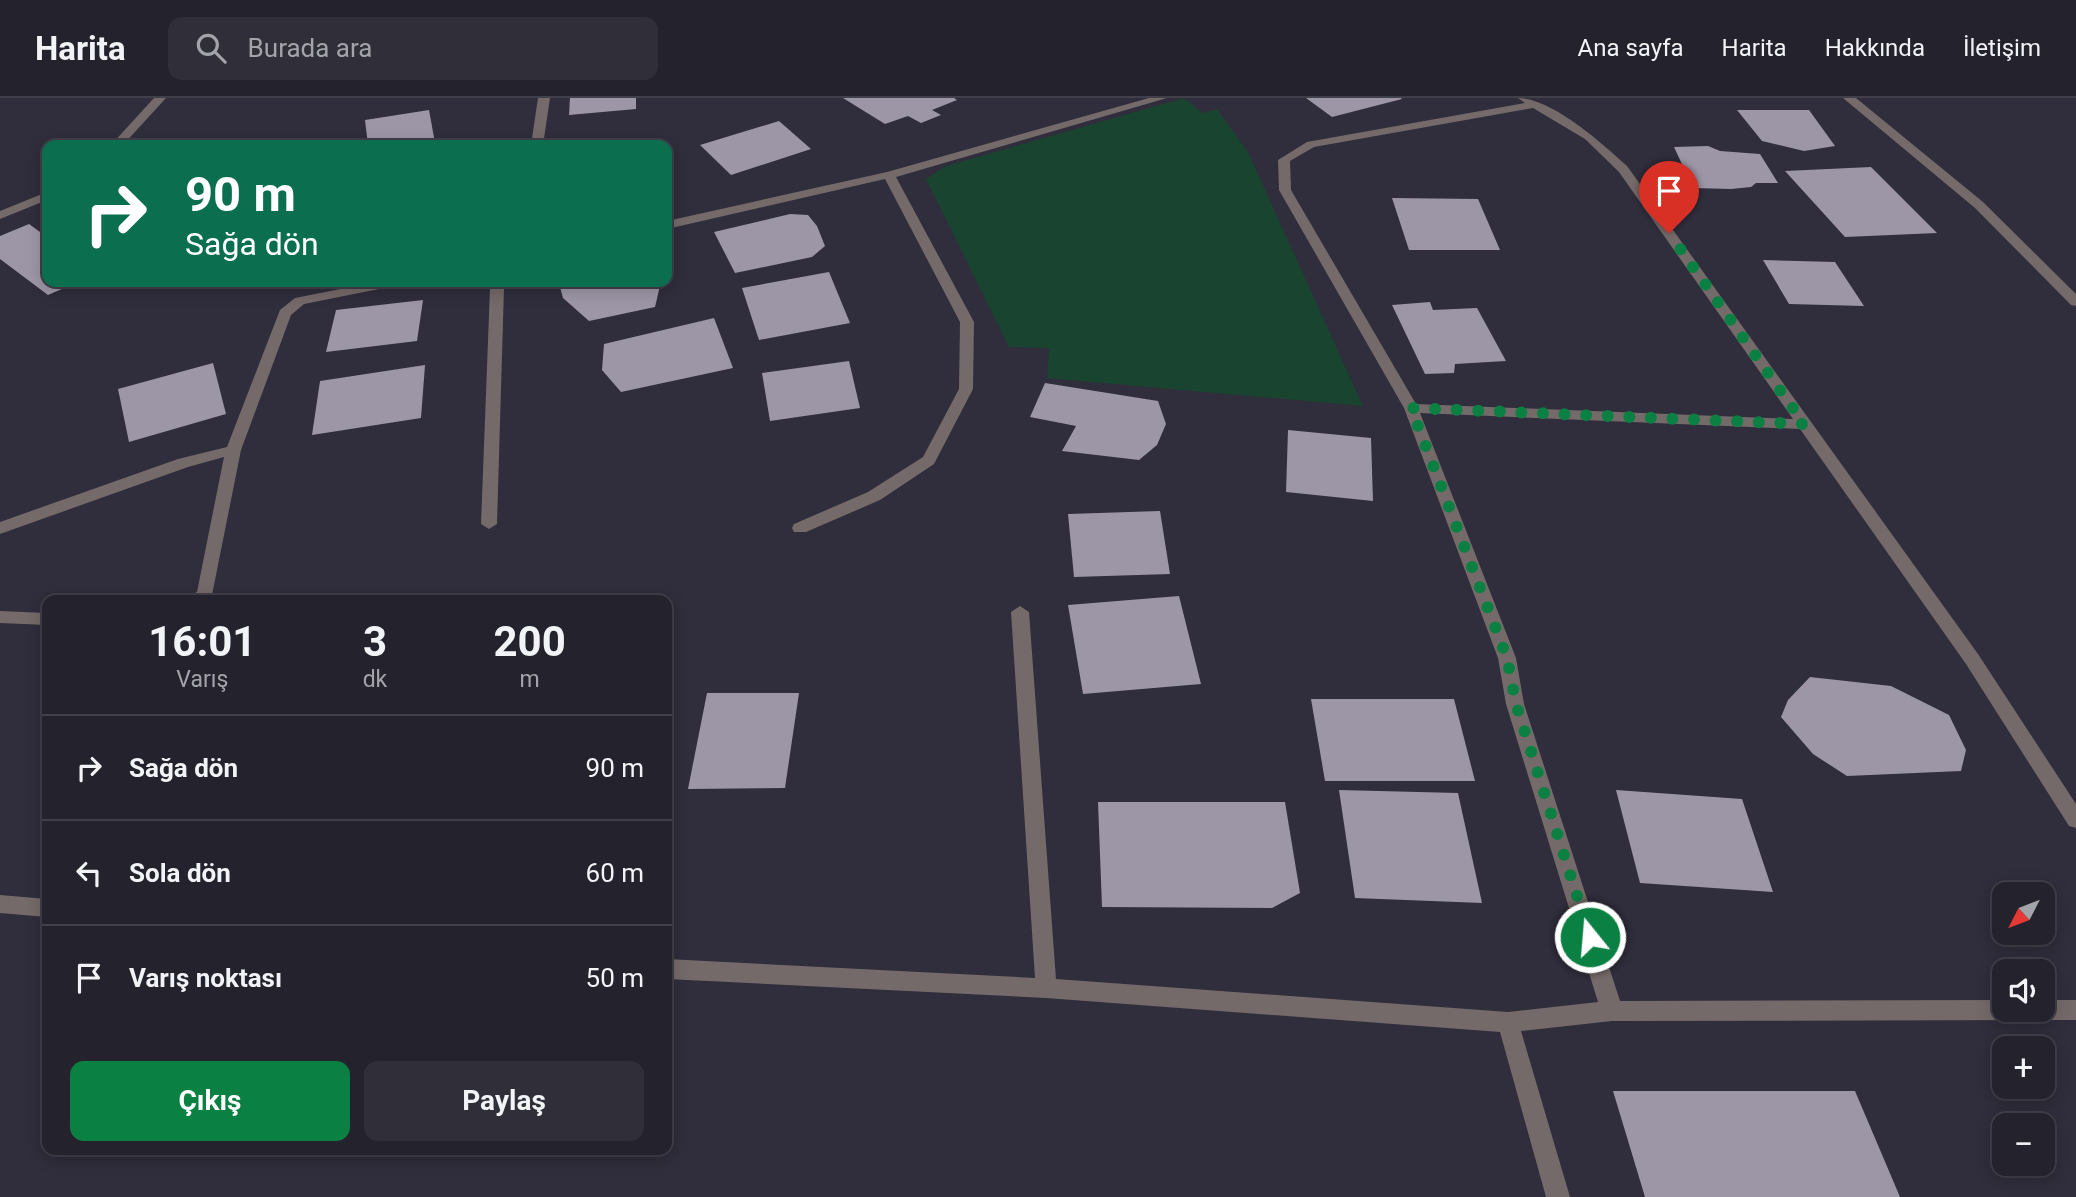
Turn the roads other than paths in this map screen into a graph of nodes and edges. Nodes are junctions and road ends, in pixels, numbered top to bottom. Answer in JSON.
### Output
{"nodes":[{"id":1,"x":160,"y":98,"type":"edge"},
{"id":2,"x":544,"y":98,"type":"edge"},
{"id":3,"x":1161,"y":98,"type":"edge"},
{"id":4,"x":1849,"y":98,"type":"edge"},
{"id":5,"x":1529,"y":102,"type":"edge"},
{"id":6,"x":122,"y":140,"type":"edge"},
{"id":7,"x":538,"y":140,"type":"edge"},
{"id":8,"x":888,"y":175,"type":"junction"},
{"id":9,"x":42,"y":198,"type":"edge"},
{"id":10,"x":0,"y":215,"type":"edge"},
{"id":11,"x":672,"y":224,"type":"edge"},
{"id":12,"x":370,"y":287,"type":"edge"},
{"id":13,"x":498,"y":287,"type":"edge"},
{"id":14,"x":2076,"y":302,"type":"edge"},
{"id":15,"x":1411,"y":408,"type":"junction"},
{"id":16,"x":1804,"y":424,"type":"junction"},
{"id":17,"x":233,"y":450,"type":"junction"},
{"id":18,"x":489,"y":524,"type":"dead end"},
{"id":19,"x":0,"y":528,"type":"edge"},
{"id":20,"x":800,"y":528,"type":"dead end"},
{"id":21,"x":205,"y":595,"type":"edge"},
{"id":22,"x":1020,"y":612,"type":"dead end"},
{"id":23,"x":0,"y":617,"type":"edge"},
{"id":24,"x":42,"y":619,"type":"edge"},
{"id":25,"x":2076,"y":820,"type":"edge"},
{"id":26,"x":0,"y":904,"type":"edge"},
{"id":27,"x":42,"y":908,"type":"edge"},
{"id":28,"x":672,"y":969,"type":"edge"},
{"id":29,"x":1045,"y":988,"type":"junction"},
{"id":30,"x":2076,"y":1010,"type":"edge"},
{"id":31,"x":1612,"y":1011,"type":"junction"},
{"id":32,"x":1508,"y":1022,"type":"junction"},
{"id":33,"x":1558,"y":1197,"type":"edge"}],
"edges":[{"from":1,"to":6,"type":"street"},
{"from":2,"to":7,"type":"street"},
{"from":3,"to":8,"type":"street"},
{"from":4,"to":14,"type":"street"},
{"from":5,"to":15,"type":"street"},
{"from":5,"to":16,"type":"street"},
{"from":8,"to":11,"type":"street"},
{"from":8,"to":20,"type":"street"},
{"from":9,"to":10,"type":"street"},
{"from":12,"to":17,"type":"street"},
{"from":13,"to":18,"type":"street"},
{"from":15,"to":16,"type":"street"},
{"from":15,"to":31,"type":"street"},
{"from":16,"to":25,"type":"street"},
{"from":17,"to":19,"type":"street"},
{"from":17,"to":21,"type":"street"},
{"from":22,"to":29,"type":"street"},
{"from":23,"to":24,"type":"street"},
{"from":26,"to":27,"type":"street"},
{"from":28,"to":29,"type":"street"},
{"from":29,"to":32,"type":"street"},
{"from":30,"to":31,"type":"street"},
{"from":31,"to":32,"type":"street"},
{"from":32,"to":33,"type":"street"}]}
